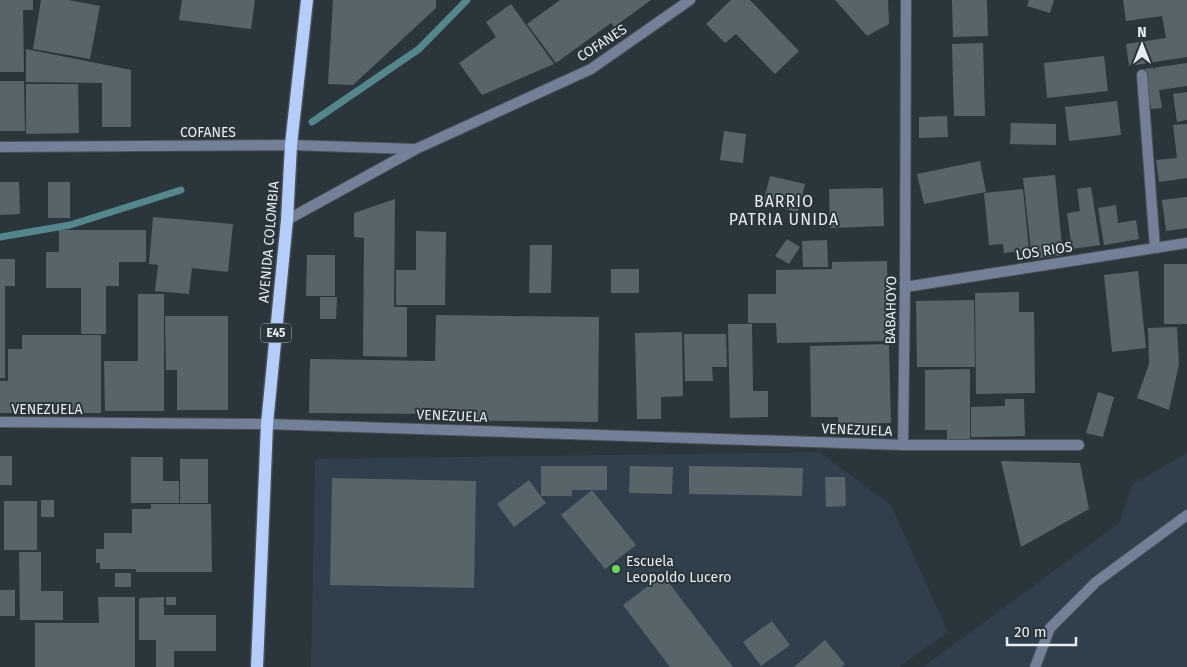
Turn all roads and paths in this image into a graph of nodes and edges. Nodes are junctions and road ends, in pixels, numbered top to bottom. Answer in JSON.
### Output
{"nodes":[{"id":1,"x":307,"y":0,"type":"edge"},
{"id":2,"x":690,"y":0,"type":"edge"},
{"id":3,"x":906,"y":0,"type":"edge"},
{"id":4,"x":1142,"y":75,"type":"dead end"},
{"id":5,"x":291,"y":145,"type":"junction"},
{"id":6,"x":0,"y":147,"type":"edge"},
{"id":7,"x":416,"y":149,"type":"junction"},
{"id":8,"x":287,"y":220,"type":"junction"},
{"id":9,"x":1187,"y":243,"type":"edge"},
{"id":10,"x":1155,"y":248,"type":"junction"},
{"id":11,"x":905,"y":287,"type":"junction"},
{"id":12,"x":0,"y":422,"type":"edge"},
{"id":13,"x":267,"y":424,"type":"junction"},
{"id":14,"x":903,"y":445,"type":"junction"},
{"id":15,"x":1079,"y":445,"type":"dead end"},
{"id":16,"x":1187,"y":514,"type":"edge"},
{"id":17,"x":257,"y":667,"type":"edge"},
{"id":18,"x":1035,"y":667,"type":"edge"}],
"edges":[{"from":1,"to":5,"type":"main road","name":"AVENIDA COLOMBIA","number":"E45"},
{"from":2,"to":7,"type":"street","name":"COFANES"},
{"from":3,"to":11,"type":"street","name":"BABAHOYO"},
{"from":4,"to":10,"type":"street"},
{"from":5,"to":6,"type":"street","name":"COFANES"},
{"from":5,"to":7,"type":"street","name":"COFANES"},
{"from":5,"to":8,"type":"main road","name":"AVENIDA COLOMBIA","number":"E45"},
{"from":7,"to":8,"type":"street","name":"COFANES"},
{"from":8,"to":13,"type":"main road","name":"AVENIDA COLOMBIA","number":"E45"},
{"from":9,"to":10,"type":"street","name":"LOS RIOS"},
{"from":10,"to":11,"type":"street","name":"LOS RIOS"},
{"from":11,"to":14,"type":"street","name":"BABAHOYO"},
{"from":12,"to":13,"type":"street","name":"VENEZUELA"},
{"from":13,"to":14,"type":"street","name":"VENEZUELA"},
{"from":13,"to":17,"type":"main road","name":"AVENIDA COLOMBIA","number":"E45"},
{"from":14,"to":15,"type":"street"},
{"from":16,"to":18,"type":"street"}]}
